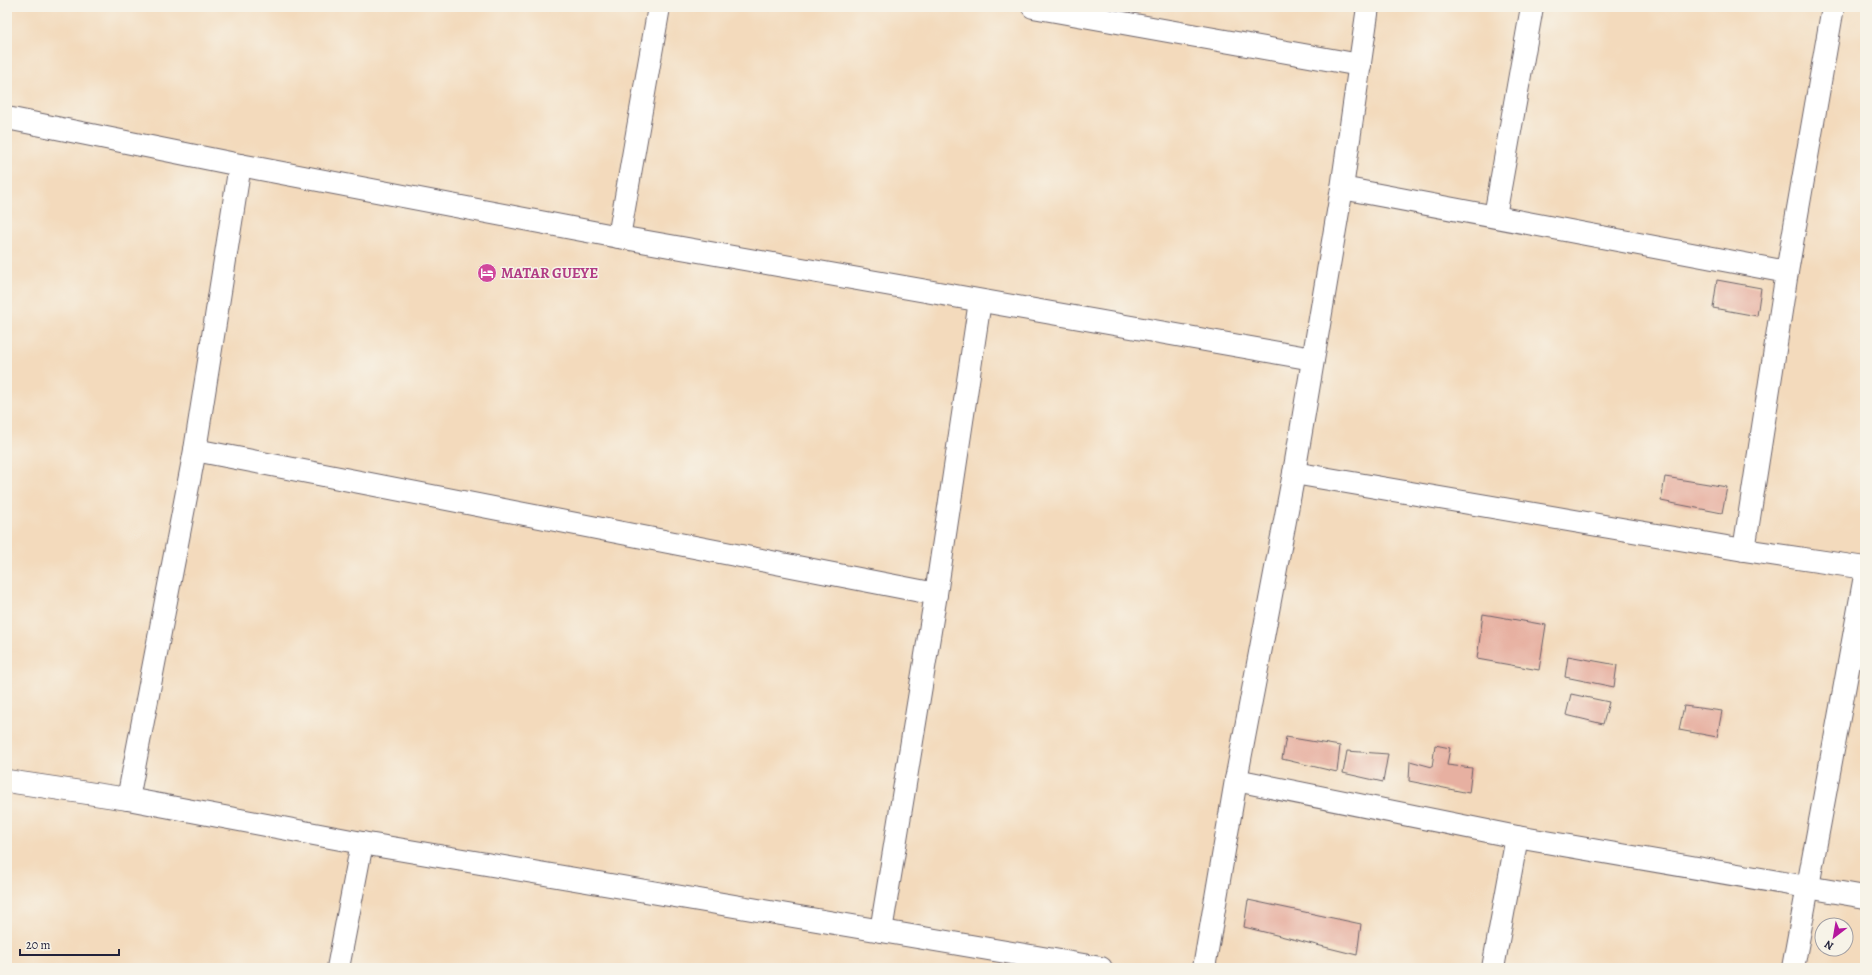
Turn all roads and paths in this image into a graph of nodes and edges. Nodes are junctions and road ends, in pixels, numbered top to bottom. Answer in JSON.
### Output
{"nodes":[{"id":1,"x":659,"y":7,"type":"edge"},
{"id":2,"x":1033,"y":7,"type":"edge"},
{"id":3,"x":1368,"y":7,"type":"edge"},
{"id":4,"x":1532,"y":7,"type":"edge"},
{"id":5,"x":1833,"y":7,"type":"edge"},
{"id":6,"x":1360,"y":65,"type":"junction"},
{"id":7,"x":7,"y":118,"type":"edge"},
{"id":8,"x":240,"y":165,"type":"junction"},
{"id":9,"x":1342,"y":188,"type":"junction"},
{"id":10,"x":1494,"y":216,"type":"junction"},
{"id":11,"x":619,"y":237,"type":"junction"},
{"id":12,"x":1787,"y":272,"type":"junction"},
{"id":13,"x":980,"y":301,"type":"junction"},
{"id":14,"x":1313,"y":359,"type":"junction"},
{"id":15,"x":195,"y":450,"type":"junction"},
{"id":16,"x":1294,"y":473,"type":"junction"},
{"id":17,"x":1744,"y":550,"type":"junction"},
{"id":18,"x":1865,"y":568,"type":"edge"},
{"id":19,"x":1865,"y":576,"type":"edge"},
{"id":20,"x":936,"y":594,"type":"junction"},
{"id":21,"x":1236,"y":780,"type":"junction"},
{"id":22,"x":7,"y":781,"type":"edge"},
{"id":23,"x":128,"y":799,"type":"junction"},
{"id":24,"x":1517,"y":837,"type":"junction"},
{"id":25,"x":362,"y":843,"type":"junction"},
{"id":26,"x":1807,"y":887,"type":"junction"},
{"id":27,"x":1865,"y":897,"type":"edge"},
{"id":28,"x":881,"y":931,"type":"junction"},
{"id":29,"x":338,"y":968,"type":"edge"},
{"id":30,"x":1101,"y":968,"type":"edge"},
{"id":31,"x":1204,"y":968,"type":"edge"},
{"id":32,"x":1493,"y":968,"type":"edge"},
{"id":33,"x":1793,"y":968,"type":"edge"}],
"edges":[{"from":1,"to":11,"type":"street"},
{"from":2,"to":6,"type":"street"},
{"from":3,"to":6,"type":"street"},
{"from":4,"to":10,"type":"street"},
{"from":5,"to":12,"type":"street"},
{"from":6,"to":9,"type":"street"},
{"from":7,"to":8,"type":"street"},
{"from":8,"to":11,"type":"street"},
{"from":8,"to":15,"type":"street"},
{"from":9,"to":10,"type":"street"},
{"from":9,"to":14,"type":"street"},
{"from":10,"to":12,"type":"street"},
{"from":11,"to":13,"type":"street"},
{"from":12,"to":17,"type":"street"},
{"from":13,"to":14,"type":"street"},
{"from":13,"to":20,"type":"street"},
{"from":14,"to":16,"type":"street"},
{"from":15,"to":20,"type":"street"},
{"from":15,"to":23,"type":"street"},
{"from":16,"to":17,"type":"street"},
{"from":16,"to":21,"type":"street"},
{"from":17,"to":18,"type":"street"},
{"from":19,"to":26,"type":"street"},
{"from":20,"to":28,"type":"street"},
{"from":21,"to":24,"type":"street"},
{"from":21,"to":31,"type":"street"},
{"from":22,"to":23,"type":"street"},
{"from":23,"to":25,"type":"street"},
{"from":24,"to":26,"type":"street"},
{"from":24,"to":32,"type":"street"},
{"from":25,"to":28,"type":"street"},
{"from":25,"to":29,"type":"street"},
{"from":26,"to":27,"type":"street"},
{"from":26,"to":33,"type":"street"},
{"from":28,"to":30,"type":"street"}]}
